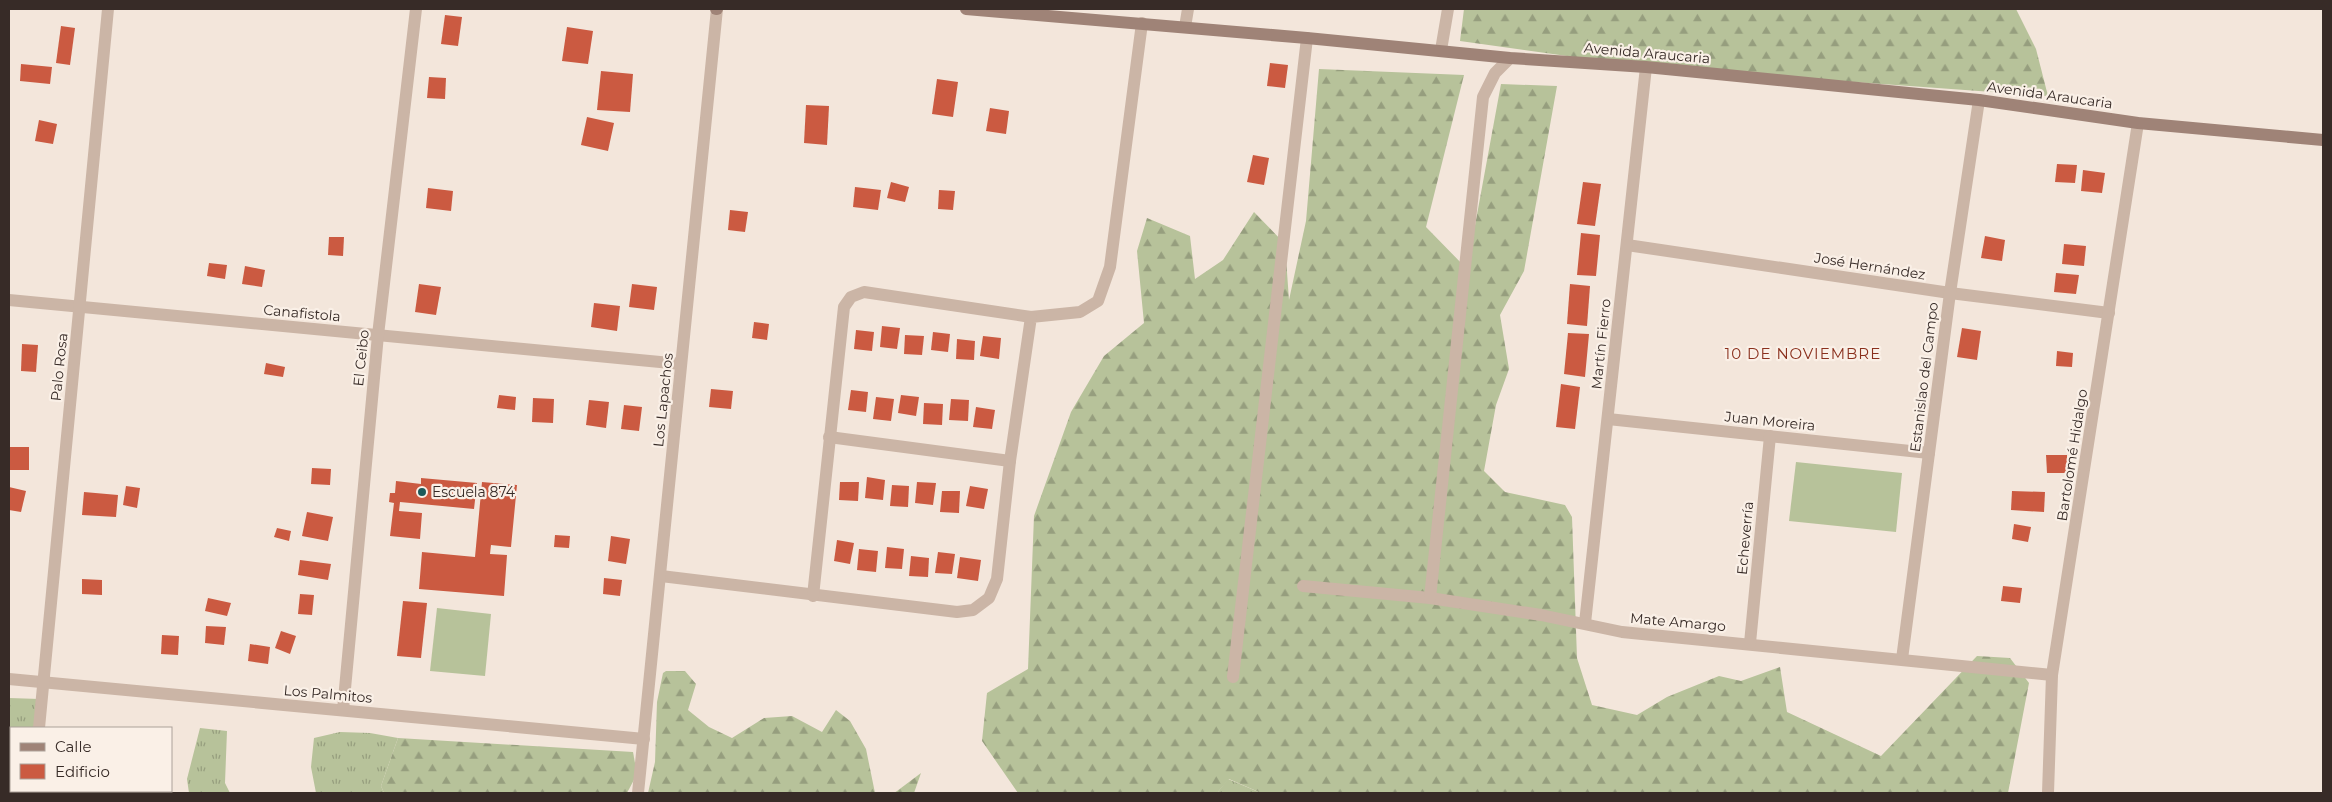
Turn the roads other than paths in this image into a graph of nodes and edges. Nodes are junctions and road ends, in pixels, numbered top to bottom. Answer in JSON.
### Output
{"nodes":[{"id":1,"x":108,"y":9,"type":"edge"},
{"id":2,"x":416,"y":9,"type":"edge"},
{"id":3,"x":716,"y":9,"type":"edge"},
{"id":4,"x":966,"y":9,"type":"edge"},
{"id":5,"x":1188,"y":9,"type":"edge"},
{"id":6,"x":1448,"y":9,"type":"edge"},
{"id":7,"x":1142,"y":23,"type":"junction"},
{"id":8,"x":1185,"y":27,"type":"junction"},
{"id":9,"x":1307,"y":38,"type":"junction"},
{"id":10,"x":1441,"y":50,"type":"junction"},
{"id":11,"x":1510,"y":58,"type":"junction"},
{"id":12,"x":1646,"y":67,"type":"junction"},
{"id":13,"x":1979,"y":100,"type":"junction"},
{"id":14,"x":2138,"y":123,"type":"junction"},
{"id":15,"x":2323,"y":140,"type":"edge"},
{"id":16,"x":1627,"y":245,"type":"junction"},
{"id":17,"x":1950,"y":293,"type":"junction"},
{"id":18,"x":9,"y":300,"type":"edge"},
{"id":19,"x":80,"y":307,"type":"junction"},
{"id":20,"x":2109,"y":313,"type":"junction"},
{"id":21,"x":1032,"y":317,"type":"junction"},
{"id":22,"x":378,"y":335,"type":"junction"},
{"id":23,"x":682,"y":364,"type":"junction"},
{"id":24,"x":1608,"y":419,"type":"junction"},
{"id":25,"x":1770,"y":436,"type":"junction"},
{"id":26,"x":829,"y":437,"type":"junction"},
{"id":27,"x":1929,"y":453,"type":"junction"},
{"id":28,"x":1010,"y":461,"type":"junction"},
{"id":29,"x":661,"y":576,"type":"junction"},
{"id":30,"x":1303,"y":586,"type":"dead end"},
{"id":31,"x":813,"y":596,"type":"junction"},
{"id":32,"x":1430,"y":598,"type":"junction"},
{"id":33,"x":1586,"y":623,"type":"junction"},
{"id":34,"x":1750,"y":643,"type":"junction"},
{"id":35,"x":1902,"y":659,"type":"junction"},
{"id":36,"x":2052,"y":675,"type":"junction"},
{"id":37,"x":1233,"y":677,"type":"dead end"},
{"id":38,"x":9,"y":678,"type":"edge"},
{"id":39,"x":43,"y":682,"type":"junction"},
{"id":40,"x":343,"y":710,"type":"junction"},
{"id":41,"x":40,"y":727,"type":"edge"},
{"id":42,"x":644,"y":739,"type":"junction"},
{"id":43,"x":638,"y":793,"type":"edge"},
{"id":44,"x":2048,"y":793,"type":"edge"}],
"edges":[{"from":1,"to":19,"type":"street","name":"Palo Rosa"},
{"from":2,"to":22,"type":"street","name":"El Ceibo"},
{"from":3,"to":23,"type":"street","name":"Los Lapachos"},
{"from":4,"to":7,"type":"main road","name":"Avenida Araucaria"},
{"from":5,"to":8,"type":"street"},
{"from":6,"to":10,"type":"street"},
{"from":7,"to":8,"type":"main road","name":"Avenida Araucaria"},
{"from":7,"to":21,"type":"street"},
{"from":8,"to":9,"type":"main road","name":"Avenida Araucaria"},
{"from":9,"to":10,"type":"main road","name":"Avenida Araucaria"},
{"from":9,"to":37,"type":"street"},
{"from":10,"to":11,"type":"main road","name":"Avenida Araucaria"},
{"from":11,"to":12,"type":"main road","name":"Avenida Araucaria"},
{"from":11,"to":32,"type":"street"},
{"from":12,"to":13,"type":"main road","name":"Avenida Araucaria"},
{"from":12,"to":16,"type":"street","name":"Martín Fierro"},
{"from":13,"to":14,"type":"main road","name":"Avenida Araucaria"},
{"from":13,"to":17,"type":"street","name":"Estanislao del Campo"},
{"from":14,"to":15,"type":"main road","name":"Avenida Araucaria"},
{"from":14,"to":20,"type":"street","name":"Bartolomé Hidalgo"},
{"from":16,"to":17,"type":"street","name":"José Hernández"},
{"from":16,"to":24,"type":"street","name":"Martín Fierro"},
{"from":17,"to":20,"type":"street","name":"José Hernández"},
{"from":17,"to":27,"type":"street","name":"Estanislao del Campo"},
{"from":18,"to":19,"type":"street","name":"Canafistola"},
{"from":19,"to":22,"type":"street","name":"Canafistola"},
{"from":19,"to":39,"type":"street","name":"Palo Rosa"},
{"from":20,"to":36,"type":"street","name":"Bartolomé Hidalgo"},
{"from":21,"to":26,"type":"street"},
{"from":21,"to":28,"type":"street"},
{"from":22,"to":23,"type":"street","name":"Canafistola"},
{"from":22,"to":40,"type":"street","name":"El Ceibo"},
{"from":23,"to":29,"type":"street","name":"Los Lapachos"},
{"from":24,"to":25,"type":"street","name":"Juan Moreira"},
{"from":24,"to":33,"type":"street","name":"Martín Fierro"},
{"from":25,"to":27,"type":"street","name":"Juan Moreira"},
{"from":25,"to":34,"type":"street","name":"Echeverría"},
{"from":26,"to":28,"type":"street"},
{"from":26,"to":31,"type":"street"},
{"from":27,"to":35,"type":"street","name":"Estanislao del Campo"},
{"from":28,"to":31,"type":"street"},
{"from":29,"to":31,"type":"street"},
{"from":29,"to":42,"type":"street","name":"Los Lapachos"},
{"from":30,"to":32,"type":"street","name":"Mate Amargo"},
{"from":32,"to":33,"type":"street","name":"Mate Amargo"},
{"from":33,"to":34,"type":"street","name":"Mate Amargo"},
{"from":34,"to":35,"type":"street","name":"Mate Amargo"},
{"from":35,"to":36,"type":"street","name":"Mate Amargo"},
{"from":36,"to":44,"type":"street","name":"Bartolomé Hidalgo"},
{"from":38,"to":39,"type":"street","name":"Los Palmitos"},
{"from":39,"to":40,"type":"street","name":"Los Palmitos"},
{"from":39,"to":41,"type":"street","name":"Palo Rosa"},
{"from":40,"to":42,"type":"street","name":"Los Palmitos"},
{"from":42,"to":43,"type":"street","name":"Los Lapachos"}]}
